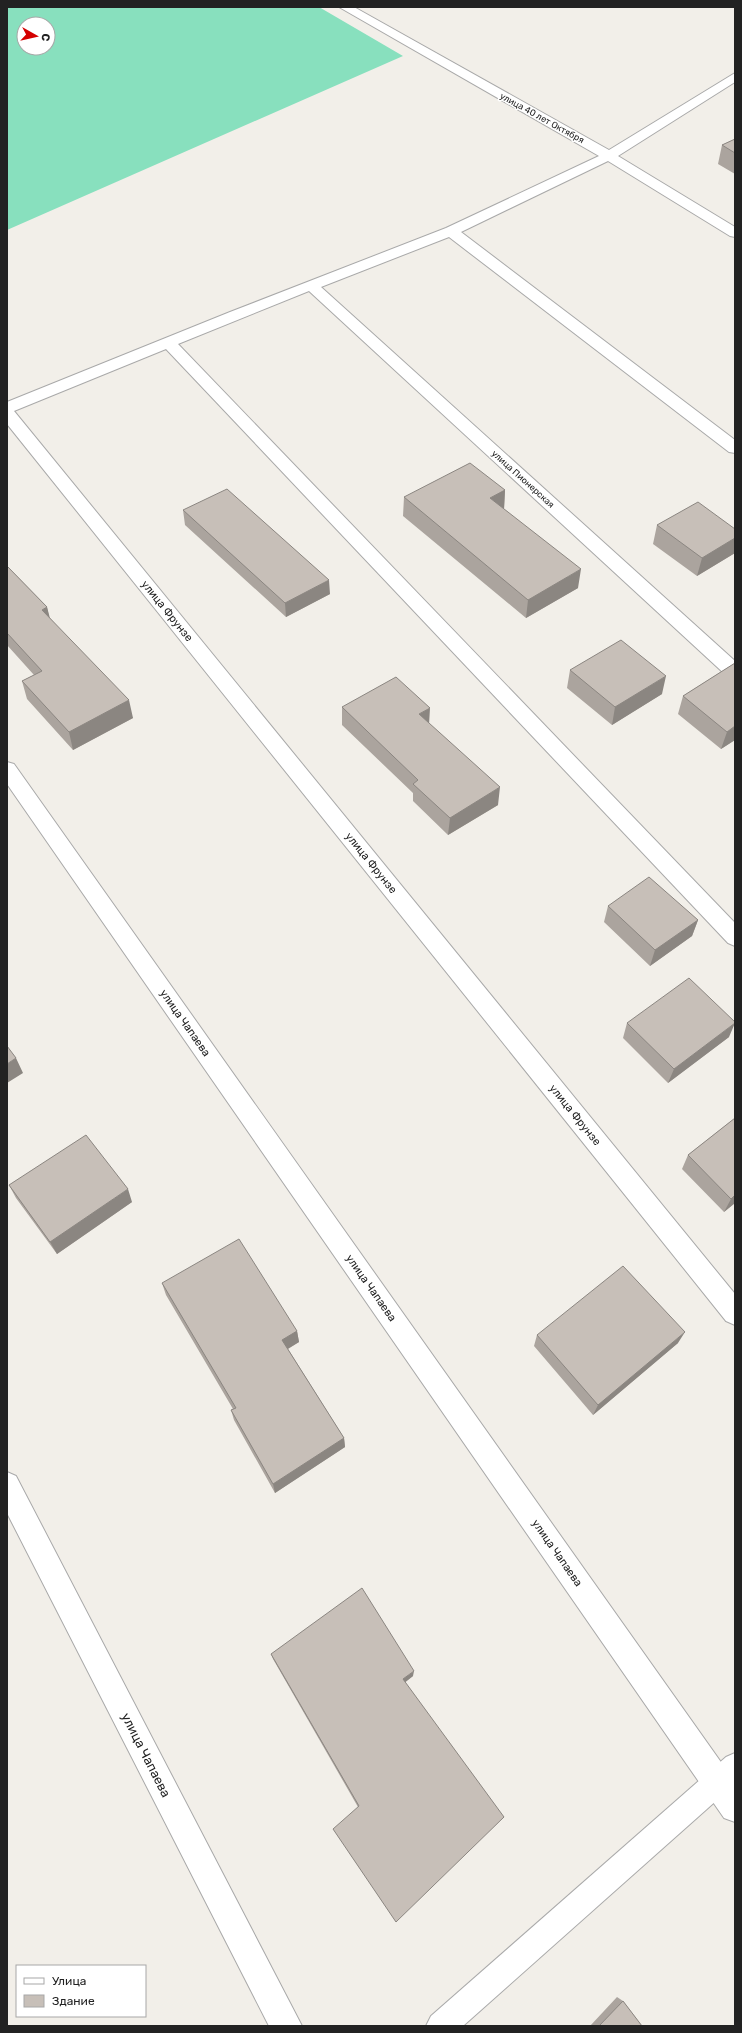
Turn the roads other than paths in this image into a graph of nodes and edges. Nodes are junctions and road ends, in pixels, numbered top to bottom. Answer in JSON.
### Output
{"nodes":[{"id":1,"x":345,"y":7,"type":"edge"},
{"id":2,"x":735,"y":77,"type":"edge"},
{"id":3,"x":609,"y":156,"type":"junction"},
{"id":4,"x":451,"y":231,"type":"junction"},
{"id":5,"x":735,"y":233,"type":"edge"},
{"id":6,"x":311,"y":286,"type":"junction"},
{"id":7,"x":168,"y":342,"type":"junction"},
{"id":8,"x":7,"y":408,"type":"edge"},
{"id":9,"x":7,"y":414,"type":"edge"},
{"id":10,"x":735,"y":448,"type":"edge"},
{"id":11,"x":735,"y":672,"type":"edge"},
{"id":12,"x":7,"y":769,"type":"edge"},
{"id":13,"x":735,"y":937,"type":"edge"},
{"id":14,"x":735,"y":1313,"type":"edge"},
{"id":15,"x":7,"y":1485,"type":"edge"},
{"id":16,"x":726,"y":1774,"type":"edge"},
{"id":17,"x":735,"y":1807,"type":"edge"},
{"id":18,"x":286,"y":2026,"type":"edge"},
{"id":19,"x":441,"y":2026,"type":"edge"}],
"edges":[{"from":1,"to":3,"type":"street","name":"улица 40 лет Октября"},
{"from":2,"to":3,"type":"street"},
{"from":3,"to":4,"type":"street"},
{"from":3,"to":5,"type":"street","name":"улица 40 лет Октября"},
{"from":4,"to":6,"type":"street"},
{"from":4,"to":10,"type":"street"},
{"from":6,"to":7,"type":"street"},
{"from":6,"to":11,"type":"street","name":"улица Пионерская"},
{"from":7,"to":8,"type":"street"},
{"from":7,"to":13,"type":"street"},
{"from":9,"to":14,"type":"street","name":"улица Фрунзе"},
{"from":12,"to":16,"type":"street","name":"улица Чапаева"},
{"from":15,"to":18,"type":"street","name":"улица Чапаева"},
{"from":16,"to":17,"type":"street","name":"улица Чапаева"},
{"from":16,"to":19,"type":"lane"}]}
